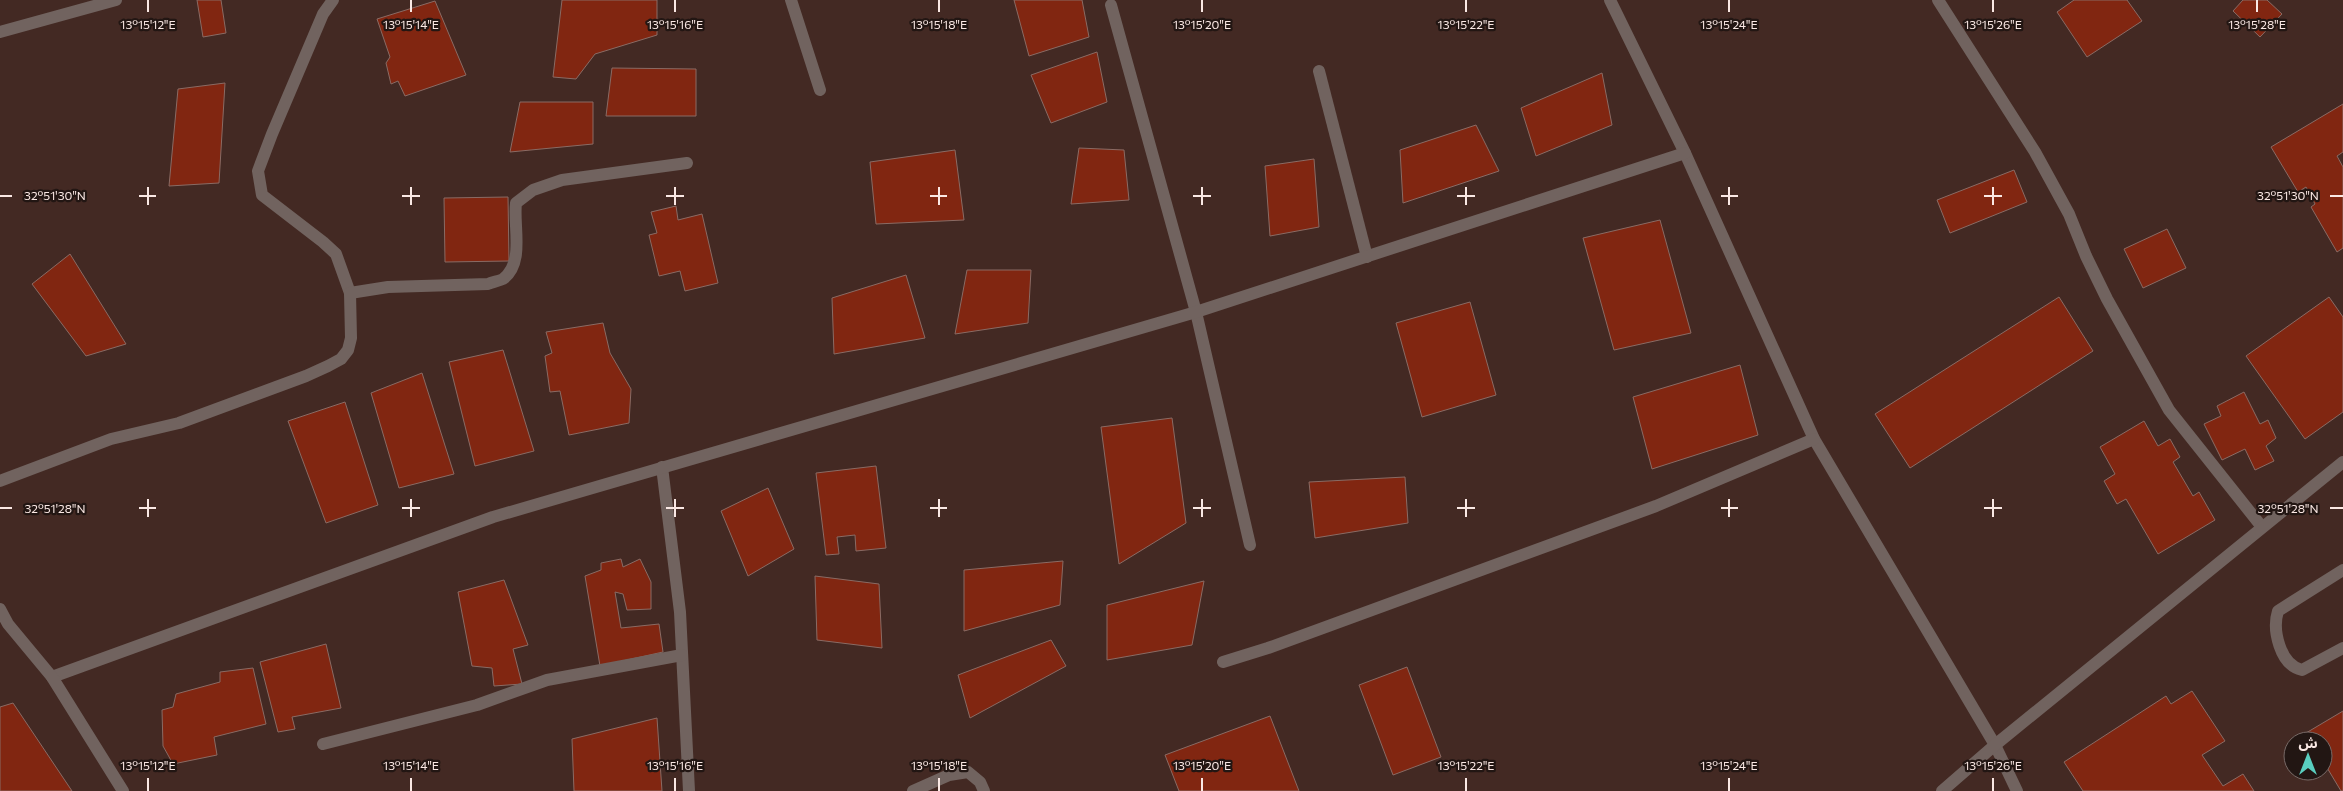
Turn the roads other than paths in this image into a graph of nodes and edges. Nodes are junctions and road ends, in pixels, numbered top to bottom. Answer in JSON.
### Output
{"nodes":[{"id":1,"x":116,"y":0,"type":"edge"},
{"id":2,"x":333,"y":0,"type":"edge"},
{"id":3,"x":791,"y":0,"type":"edge"},
{"id":4,"x":1610,"y":0,"type":"edge"},
{"id":5,"x":1938,"y":0,"type":"edge"},
{"id":6,"x":1111,"y":5,"type":"dead end"},
{"id":7,"x":0,"y":32,"type":"edge"},
{"id":8,"x":1319,"y":71,"type":"dead end"},
{"id":9,"x":820,"y":90,"type":"dead end"},
{"id":10,"x":1684,"y":153,"type":"junction"},
{"id":11,"x":688,"y":163,"type":"dead end"},
{"id":12,"x":1367,"y":257,"type":"junction"},
{"id":13,"x":350,"y":293,"type":"junction"},
{"id":14,"x":1196,"y":312,"type":"junction"},
{"id":15,"x":1814,"y":439,"type":"junction"},
{"id":16,"x":2343,"y":462,"type":"edge"},
{"id":17,"x":662,"y":467,"type":"junction"},
{"id":18,"x":0,"y":481,"type":"edge"},
{"id":19,"x":2262,"y":527,"type":"junction"},
{"id":20,"x":1250,"y":545,"type":"dead end"},
{"id":21,"x":2343,"y":570,"type":"edge"},
{"id":22,"x":0,"y":609,"type":"edge"},
{"id":23,"x":2343,"y":648,"type":"edge"},
{"id":24,"x":682,"y":655,"type":"junction"},
{"id":25,"x":1223,"y":662,"type":"dead end"},
{"id":26,"x":52,"y":677,"type":"junction"},
{"id":27,"x":324,"y":744,"type":"dead end"},
{"id":28,"x":1995,"y":745,"type":"junction"},
{"id":29,"x":122,"y":791,"type":"edge"},
{"id":30,"x":689,"y":791,"type":"edge"},
{"id":31,"x":913,"y":791,"type":"edge"},
{"id":32,"x":984,"y":791,"type":"edge"},
{"id":33,"x":1942,"y":791,"type":"edge"},
{"id":34,"x":2016,"y":791,"type":"edge"}],
"edges":[{"from":1,"to":7,"type":"street"},
{"from":2,"to":13,"type":"street"},
{"from":3,"to":9,"type":"street"},
{"from":4,"to":10,"type":"street"},
{"from":5,"to":19,"type":"street"},
{"from":6,"to":14,"type":"street"},
{"from":8,"to":12,"type":"street"},
{"from":10,"to":12,"type":"street"},
{"from":10,"to":15,"type":"street"},
{"from":11,"to":13,"type":"street"},
{"from":12,"to":14,"type":"street"},
{"from":13,"to":18,"type":"street"},
{"from":14,"to":17,"type":"street"},
{"from":14,"to":20,"type":"street"},
{"from":15,"to":25,"type":"street"},
{"from":15,"to":28,"type":"street"},
{"from":16,"to":19,"type":"street"},
{"from":17,"to":24,"type":"street"},
{"from":17,"to":26,"type":"street"},
{"from":19,"to":28,"type":"street"},
{"from":21,"to":23,"type":"street"},
{"from":22,"to":26,"type":"street"},
{"from":24,"to":27,"type":"street"},
{"from":24,"to":30,"type":"street"},
{"from":26,"to":29,"type":"street"},
{"from":28,"to":33,"type":"street"},
{"from":28,"to":34,"type":"street"},
{"from":31,"to":32,"type":"street"}]}
